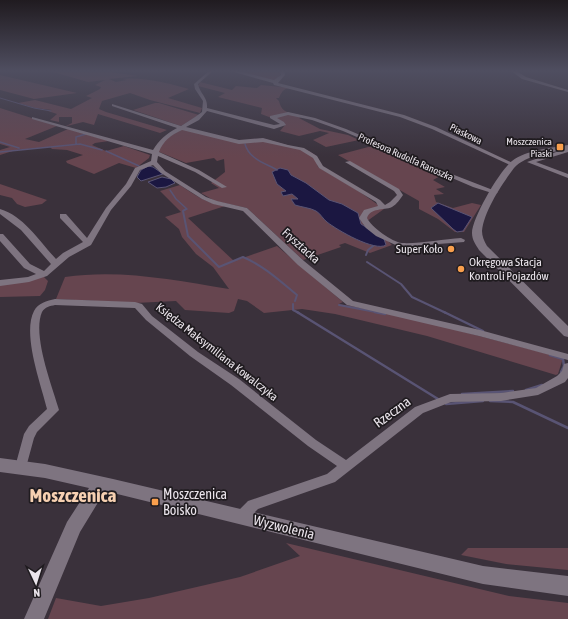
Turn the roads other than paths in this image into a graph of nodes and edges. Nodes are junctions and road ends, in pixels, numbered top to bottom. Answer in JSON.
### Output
{"nodes":[{"id":1,"x":204,"y":99,"type":"edge"},
{"id":2,"x":338,"y":99,"type":"edge"},
{"id":3,"x":114,"y":105,"type":"dead end"},
{"id":4,"x":205,"y":109,"type":"junction"},
{"id":5,"x":34,"y":118,"type":"dead end"},
{"id":6,"x":182,"y":128,"type":"junction"},
{"id":7,"x":568,"y":147,"type":"edge"},
{"id":8,"x":568,"y":150,"type":"edge"},
{"id":9,"x":154,"y":156,"type":"junction"},
{"id":10,"x":348,"y":162,"type":"dead end"},
{"id":11,"x":512,"y":164,"type":"junction"},
{"id":12,"x":568,"y":176,"type":"edge"},
{"id":13,"x":224,"y":187,"type":"dead end"},
{"id":14,"x":495,"y":192,"type":"junction"},
{"id":15,"x":383,"y":207,"type":"junction"},
{"id":16,"x":0,"y":211,"type":"edge"},
{"id":17,"x":64,"y":216,"type":"dead end"},
{"id":18,"x":0,"y":236,"type":"edge"},
{"id":19,"x":461,"y":240,"type":"dead end"},
{"id":20,"x":88,"y":243,"type":"junction"},
{"id":21,"x":56,"y":264,"type":"junction"},
{"id":22,"x":44,"y":274,"type":"junction"},
{"id":23,"x":0,"y":283,"type":"edge"},
{"id":24,"x":568,"y":333,"type":"edge"},
{"id":25,"x":568,"y":358,"type":"edge"},
{"id":26,"x":568,"y":366,"type":"edge"},
{"id":27,"x":0,"y":465,"type":"edge"},
{"id":28,"x":346,"y":466,"type":"junction"},
{"id":29,"x":21,"y":467,"type":"junction"},
{"id":30,"x":100,"y":484,"type":"junction"},
{"id":31,"x":242,"y":516,"type":"junction"},
{"id":32,"x":568,"y":586,"type":"edge"},
{"id":33,"x":34,"y":619,"type":"edge"}],
"edges":[{"from":1,"to":4,"type":"street"},
{"from":2,"to":11,"type":"street","name":"Piaskowa"},
{"from":3,"to":6,"type":"street"},
{"from":4,"to":6,"type":"street"},
{"from":4,"to":14,"type":"street","name":"Profesora Rudolfa Ranoszka"},
{"from":5,"to":9,"type":"street"},
{"from":6,"to":9,"type":"street"},
{"from":6,"to":15,"type":"street"},
{"from":7,"to":11,"type":"street"},
{"from":8,"to":12,"type":"street"},
{"from":9,"to":13,"type":"street"},
{"from":9,"to":20,"type":"street"},
{"from":9,"to":25,"type":"street","name":"Frysztacka"},
{"from":10,"to":15,"type":"street"},
{"from":11,"to":14,"type":"street"},
{"from":14,"to":24,"type":"street"},
{"from":15,"to":19,"type":"street"},
{"from":16,"to":21,"type":"street"},
{"from":17,"to":20,"type":"street"},
{"from":18,"to":22,"type":"street"},
{"from":20,"to":21,"type":"street"},
{"from":21,"to":22,"type":"street"},
{"from":22,"to":23,"type":"street"},
{"from":26,"to":28,"type":"street","name":"Rzeczna"},
{"from":27,"to":29,"type":"street","name":"Wyzwolenia"},
{"from":28,"to":29,"type":"street","name":"Księdza Maksymiliana Kowalczyka"},
{"from":28,"to":31,"type":"street","name":"Rzeczna"},
{"from":29,"to":30,"type":"street","name":"Wyzwolenia"},
{"from":30,"to":31,"type":"street","name":"Wyzwolenia"},
{"from":30,"to":33,"type":"street"},
{"from":31,"to":32,"type":"street","name":"Wyzwolenia"}]}
